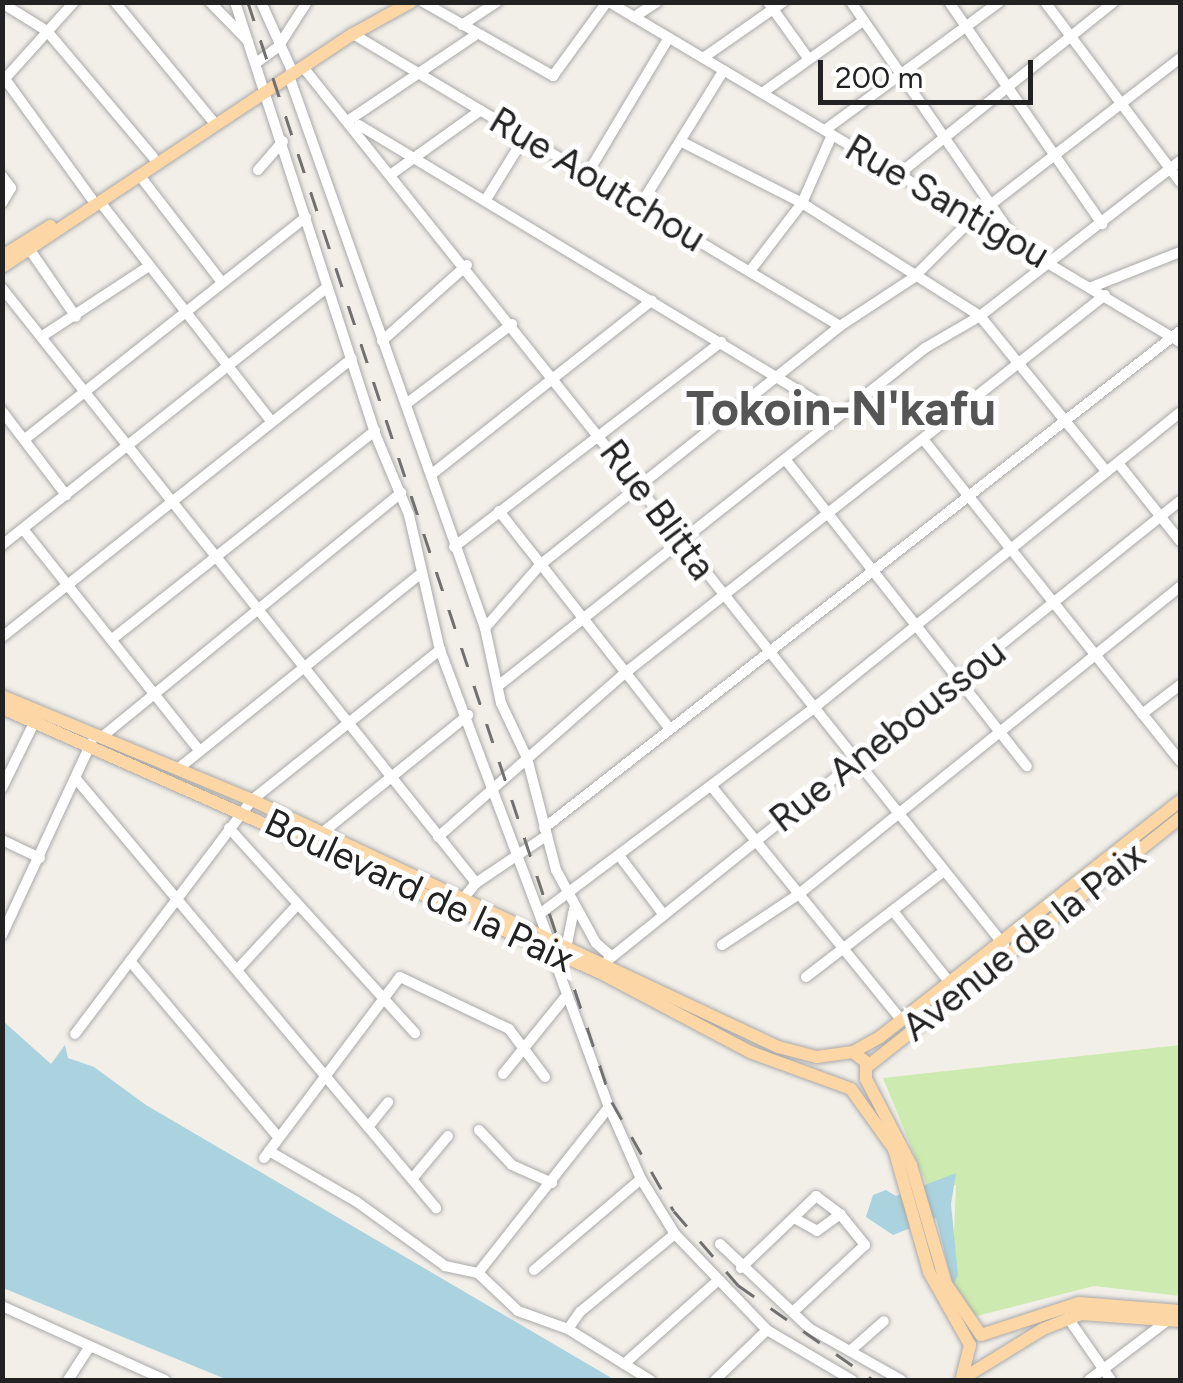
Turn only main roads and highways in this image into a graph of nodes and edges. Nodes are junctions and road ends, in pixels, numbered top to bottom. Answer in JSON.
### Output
{"nodes":[{"id":1,"x":396,"y":2,"type":"edge"},
{"id":2,"x":412,"y":2,"type":"edge"},
{"id":3,"x":293,"y":71,"type":"junction"},
{"id":4,"x":263,"y":89,"type":"junction"},
{"id":5,"x":96,"y":200,"type":"junction"},
{"id":6,"x":6,"y":249,"type":"edge"},
{"id":7,"x":2,"y":267,"type":"edge"},
{"id":8,"x":2,"y":696,"type":"edge"},
{"id":9,"x":2,"y":708,"type":"edge"},
{"id":10,"x":97,"y":740,"type":"junction"},
{"id":11,"x":1180,"y":801,"type":"edge"},
{"id":12,"x":248,"y":805,"type":"junction"},
{"id":13,"x":1180,"y":818,"type":"edge"},
{"id":14,"x":458,"y":905,"type":"junction"},
{"id":15,"x":1006,"y":948,"type":"junction"},
{"id":16,"x":606,"y":965,"type":"junction"},
{"id":17,"x":699,"y":1009,"type":"junction"},
{"id":18,"x":692,"y":1024,"type":"junction"},
{"id":19,"x":853,"y":1052,"type":"junction"},
{"id":20,"x":837,"y":1057,"type":"junction"},
{"id":21,"x":867,"y":1073,"type":"junction"},
{"id":22,"x":833,"y":1078,"type":"junction"},
{"id":23,"x":850,"y":1089,"type":"junction"},
{"id":24,"x":906,"y":1165,"type":"junction"},
{"id":25,"x":935,"y":1273,"type":"junction"},
{"id":26,"x":1177,"y":1317,"type":"edge"},
{"id":27,"x":986,"y":1335,"type":"junction"},
{"id":28,"x":1002,"y":1352,"type":"junction"},
{"id":29,"x":974,"y":1356,"type":"junction"},
{"id":30,"x":960,"y":1380,"type":"edge"}],
"edges":[{"from":1,"to":3,"type":"main road"},
{"from":2,"to":3,"type":"main road"},
{"from":3,"to":4,"type":"main road"},
{"from":4,"to":5,"type":"main road"},
{"from":4,"to":5,"type":"main road"},
{"from":5,"to":6,"type":"main road"},
{"from":5,"to":7,"type":"main road"},
{"from":8,"to":10,"type":"main road","name":"Boulevard de la Paix"},
{"from":9,"to":10,"type":"main road","name":"Boulevard de la Paix"},
{"from":10,"to":12,"type":"main road","name":"Boulevard de la Paix"},
{"from":10,"to":12,"type":"main road","name":"Boulevard de la Paix"},
{"from":11,"to":15,"type":"main road"},
{"from":12,"to":14,"type":"main road","name":"Boulevard de la Paix"},
{"from":12,"to":14,"type":"main road","name":"Boulevard de la Paix"},
{"from":13,"to":15,"type":"main road","name":"Avenue de la Paix"},
{"from":14,"to":16,"type":"main road","name":"Boulevard de la Paix"},
{"from":15,"to":19,"type":"main road"},
{"from":15,"to":21,"type":"main road","name":"Avenue de la Paix"},
{"from":16,"to":17,"type":"main road","name":"Boulevard de la Paix"},
{"from":16,"to":18,"type":"main road","name":"Boulevard de la Paix"},
{"from":17,"to":18,"type":"main road"},
{"from":17,"to":20,"type":"main road","name":"Boulevard de la Paix"},
{"from":18,"to":22,"type":"main road","name":"Boulevard de la Paix"},
{"from":19,"to":20,"type":"main road"},
{"from":19,"to":21,"type":"main road"},
{"from":20,"to":22,"type":"main road"},
{"from":21,"to":23,"type":"main road","name":"Avenue de la Paix"},
{"from":21,"to":24,"type":"main road"},
{"from":22,"to":23,"type":"main road","name":"Boulevard de la Paix"},
{"from":23,"to":24,"type":"main road"},
{"from":24,"to":25,"type":"main road"},
{"from":25,"to":27,"type":"main road"},
{"from":25,"to":29,"type":"main road"},
{"from":26,"to":27,"type":"main road"},
{"from":26,"to":28,"type":"main road"},
{"from":27,"to":28,"type":"main road"},
{"from":27,"to":29,"type":"main road"},
{"from":28,"to":29,"type":"main road"},
{"from":29,"to":30,"type":"main road"}]}
